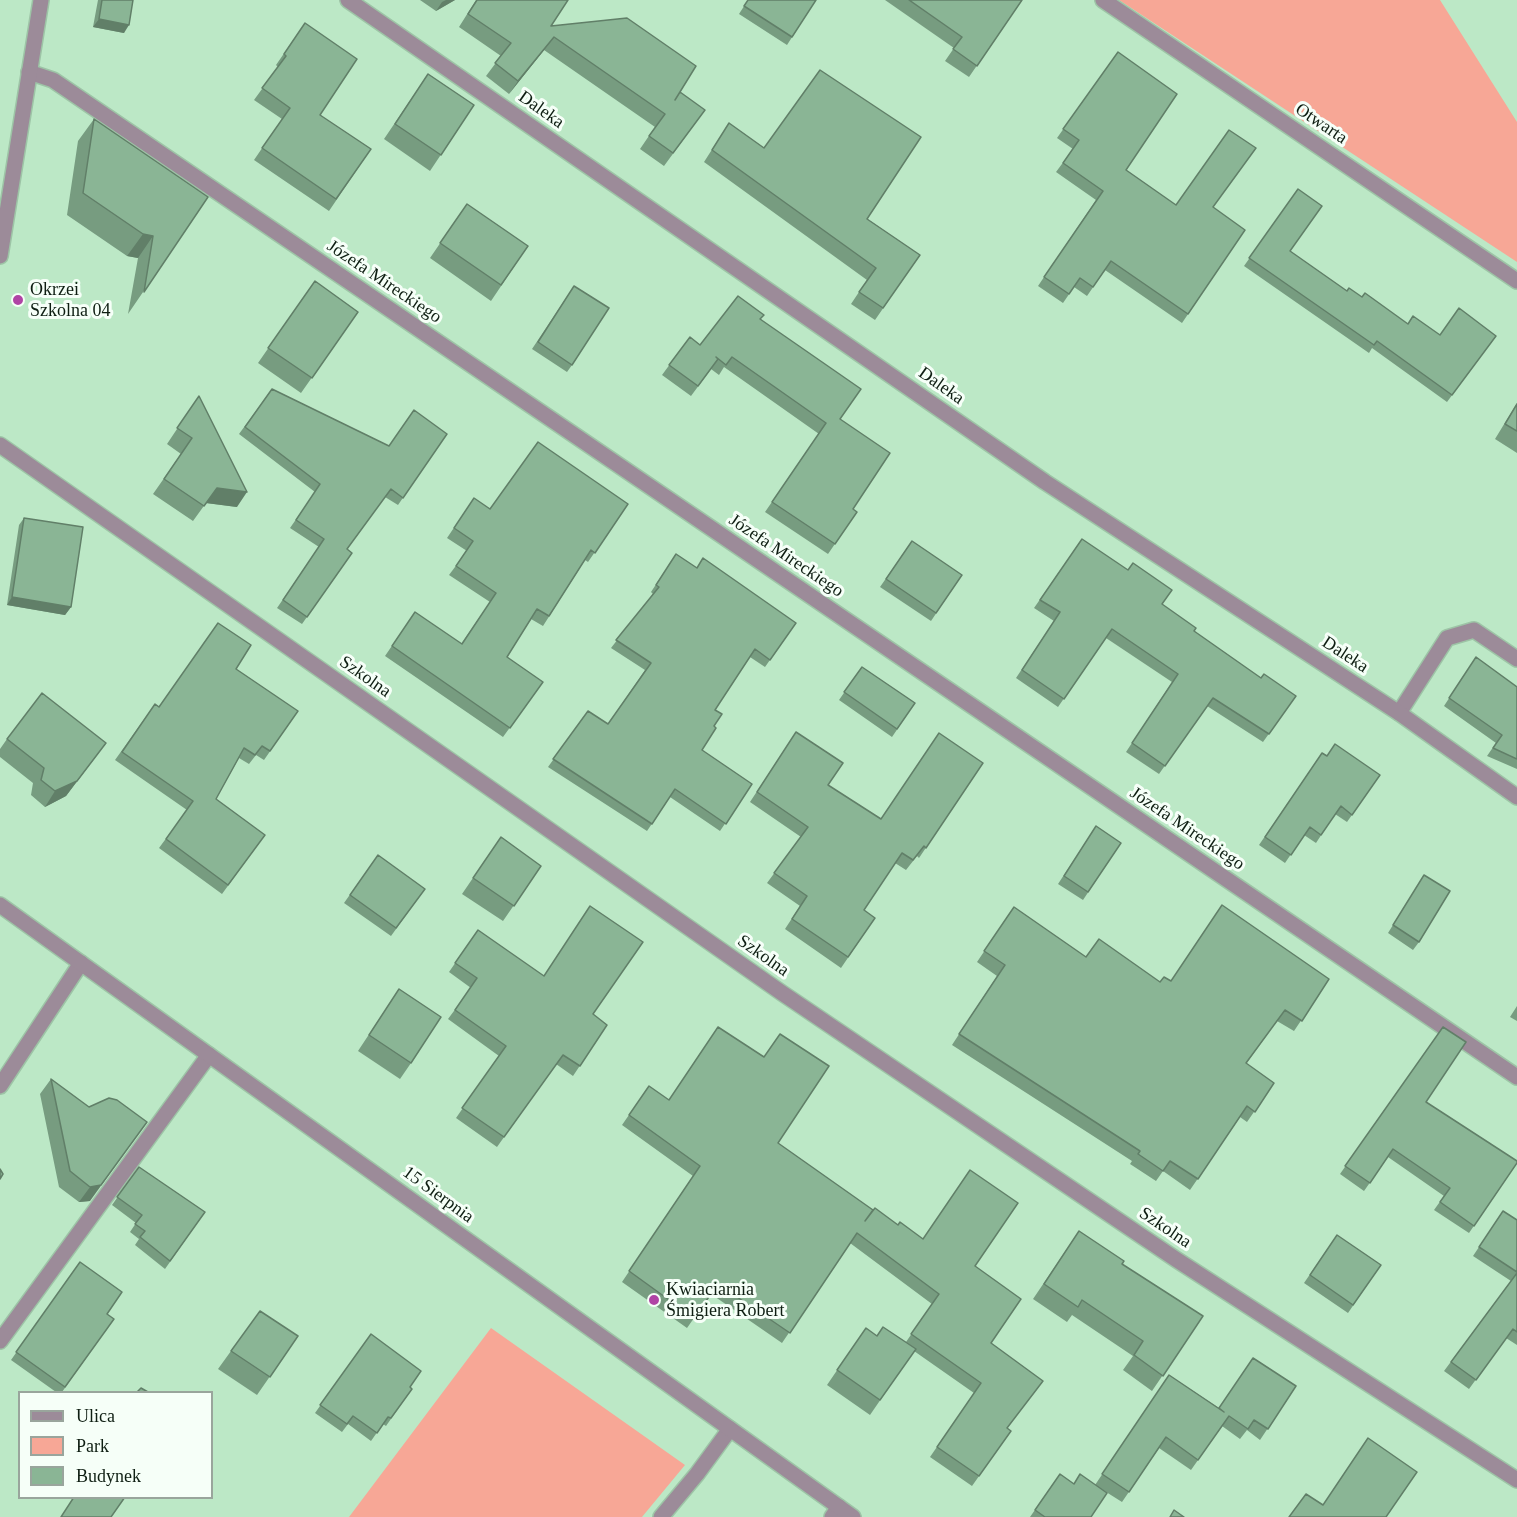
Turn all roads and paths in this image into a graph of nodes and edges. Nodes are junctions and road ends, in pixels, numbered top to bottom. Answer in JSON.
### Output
{"nodes":[{"id":1,"x":41,"y":0,"type":"edge"},
{"id":2,"x":348,"y":0,"type":"edge"},
{"id":3,"x":1103,"y":0,"type":"edge"},
{"id":4,"x":29,"y":72,"type":"junction"},
{"id":5,"x":0,"y":256,"type":"edge"},
{"id":6,"x":1517,"y":281,"type":"edge"},
{"id":7,"x":0,"y":445,"type":"edge"},
{"id":8,"x":1517,"y":659,"type":"edge"},
{"id":9,"x":1399,"y":713,"type":"junction"},
{"id":10,"x":1517,"y":797,"type":"edge"},
{"id":11,"x":0,"y":905,"type":"edge"},
{"id":12,"x":81,"y":963,"type":"junction"},
{"id":13,"x":208,"y":1055,"type":"junction"},
{"id":14,"x":1517,"y":1077,"type":"edge"},
{"id":15,"x":0,"y":1086,"type":"edge"},
{"id":16,"x":0,"y":1341,"type":"edge"},
{"id":17,"x":730,"y":1429,"type":"junction"},
{"id":18,"x":1517,"y":1480,"type":"edge"},
{"id":19,"x":835,"y":1512,"type":"edge"},
{"id":20,"x":661,"y":1517,"type":"edge"},
{"id":21,"x":853,"y":1517,"type":"edge"}],
"edges":[{"from":1,"to":4,"type":"street"},
{"from":2,"to":9,"type":"street","name":"Daleka"},
{"from":3,"to":6,"type":"street","name":"Otwarta"},
{"from":4,"to":5,"type":"street"},
{"from":4,"to":14,"type":"street","name":"Józefa Mireckiego"},
{"from":7,"to":18,"type":"street","name":"Szkolna"},
{"from":8,"to":9,"type":"street"},
{"from":9,"to":10,"type":"street","name":"Daleka"},
{"from":11,"to":12,"type":"street","name":"15 Sierpnia"},
{"from":12,"to":13,"type":"street","name":"15 Sierpnia"},
{"from":12,"to":15,"type":"street"},
{"from":13,"to":16,"type":"street"},
{"from":13,"to":17,"type":"street","name":"15 Sierpnia"},
{"from":17,"to":19,"type":"street","name":"15 Sierpnia"},
{"from":17,"to":20,"type":"street"},
{"from":19,"to":21,"type":"street","name":"15 Sierpnia"}]}
